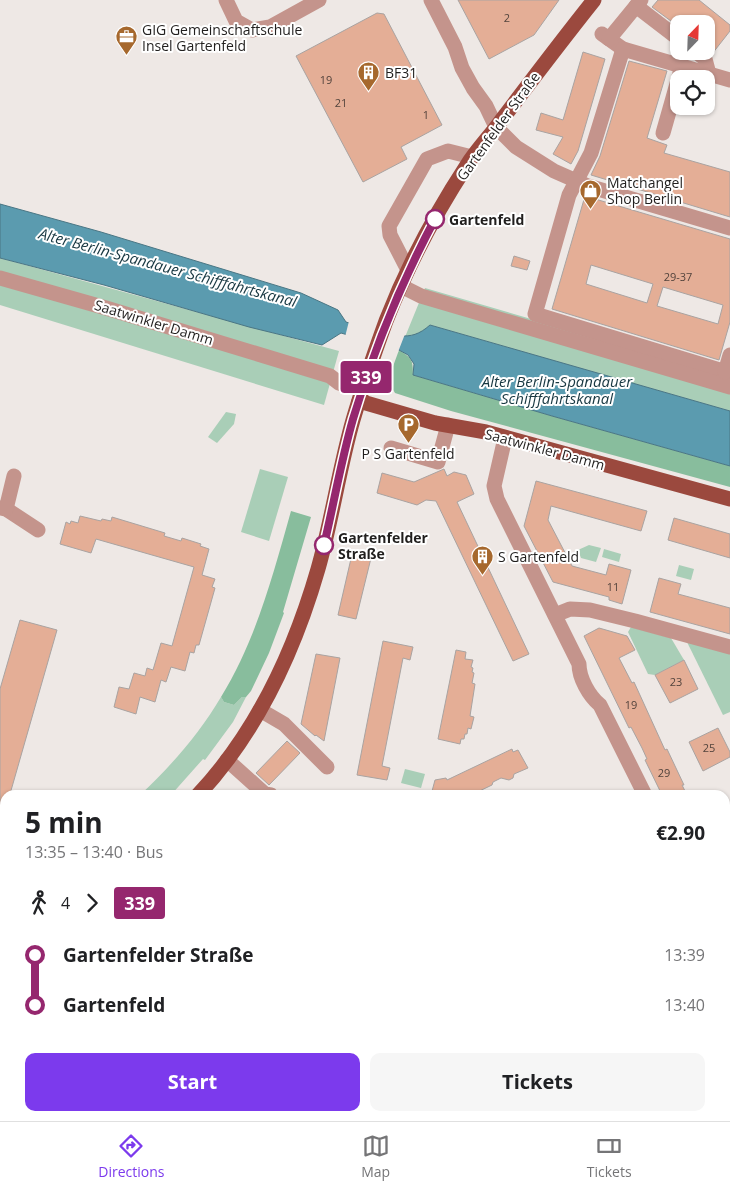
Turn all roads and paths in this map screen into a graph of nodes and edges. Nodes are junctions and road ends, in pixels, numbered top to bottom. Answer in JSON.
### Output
{"nodes":[{"id":1,"x":226,"y":0,"type":"edge"},
{"id":2,"x":319,"y":0,"type":"edge"},
{"id":3,"x":431,"y":0,"type":"edge"},
{"id":4,"x":594,"y":0,"type":"edge"},
{"id":5,"x":639,"y":3,"type":"edge"},
{"id":6,"x":670,"y":31,"type":"edge"},
{"id":7,"x":623,"y":49,"type":"junction"},
{"id":8,"x":682,"y":66,"type":"junction"},
{"id":9,"x":696,"y":70,"type":"edge"},
{"id":10,"x":715,"y":76,"type":"edge"},
{"id":11,"x":730,"y":80,"type":"edge"},
{"id":12,"x":496,"y":127,"type":"junction"},
{"id":13,"x":663,"y":133,"type":"dead end"},
{"id":14,"x":472,"y":158,"type":"junction"},
{"id":15,"x":577,"y":180,"type":"junction"},
{"id":16,"x":730,"y":228,"type":"edge"},
{"id":17,"x":408,"y":270,"type":"junction"},
{"id":18,"x":0,"y":278,"type":"edge"},
{"id":19,"x":401,"y":286,"type":"junction"},
{"id":20,"x":730,"y":355,"type":"edge"},
{"id":21,"x":728,"y":372,"type":"edge"},
{"id":22,"x":730,"y":387,"type":"edge"},
{"id":23,"x":360,"y":396,"type":"junction"},
{"id":24,"x":448,"y":426,"type":"junction"},
{"id":25,"x":505,"y":438,"type":"junction"},
{"id":26,"x":391,"y":448,"type":"dead end"},
{"id":27,"x":14,"y":476,"type":"dead end"},
{"id":28,"x":730,"y":499,"type":"edge"},
{"id":29,"x":3,"y":508,"type":"edge"},
{"id":30,"x":38,"y":530,"type":"dead end"},
{"id":31,"x":555,"y":615,"type":"junction"},
{"id":32,"x":730,"y":647,"type":"edge"},
{"id":33,"x":260,"y":710,"type":"junction"},
{"id":34,"x":227,"y":760,"type":"junction"},
{"id":35,"x":327,"y":768,"type":"dead end"},
{"id":36,"x":202,"y":790,"type":"edge"},
{"id":37,"x":261,"y":790,"type":"edge"},
{"id":38,"x":642,"y":790,"type":"edge"}],
"edges":[{"from":1,"to":2,"type":"street"},
{"from":3,"to":12,"type":"street"},
{"from":4,"to":12,"type":"main road","name":"Gartenfelder Straße"},
{"from":5,"to":6,"type":"street"},
{"from":5,"to":7,"type":"street"},
{"from":7,"to":8,"type":"street"},
{"from":7,"to":15,"type":"street"},
{"from":8,"to":9,"type":"street"},
{"from":8,"to":13,"type":"street"},
{"from":10,"to":11,"type":"street"},
{"from":12,"to":14,"type":"main road","name":"Gartenfelder Straße"},
{"from":12,"to":15,"type":"street"},
{"from":14,"to":17,"type":"main road","name":"Gartenfelder Straße"},
{"from":14,"to":17,"type":"street"},
{"from":15,"to":16,"type":"street"},
{"from":15,"to":21,"type":"street"},
{"from":17,"to":19,"type":"main road","name":"Gartenfelder Straße"},
{"from":18,"to":23,"type":"street","name":"Saatwinkler Damm"},
{"from":19,"to":22,"type":"street"},
{"from":19,"to":23,"type":"main road","name":"Gartenfelder Straße"},
{"from":20,"to":21,"type":"street"},
{"from":23,"to":24,"type":"main road","name":"Saatwinkler Damm"},
{"from":23,"to":33,"type":"main road"},
{"from":24,"to":25,"type":"main road","name":"Saatwinkler Damm"},
{"from":24,"to":26,"type":"street"},
{"from":25,"to":28,"type":"main road","name":"Saatwinkler Damm"},
{"from":25,"to":31,"type":"street"},
{"from":27,"to":29,"type":"street"},
{"from":29,"to":30,"type":"street"},
{"from":31,"to":32,"type":"street"},
{"from":31,"to":38,"type":"street"},
{"from":33,"to":34,"type":"main road"},
{"from":33,"to":35,"type":"street"},
{"from":34,"to":36,"type":"main road"},
{"from":34,"to":37,"type":"street"}]}
